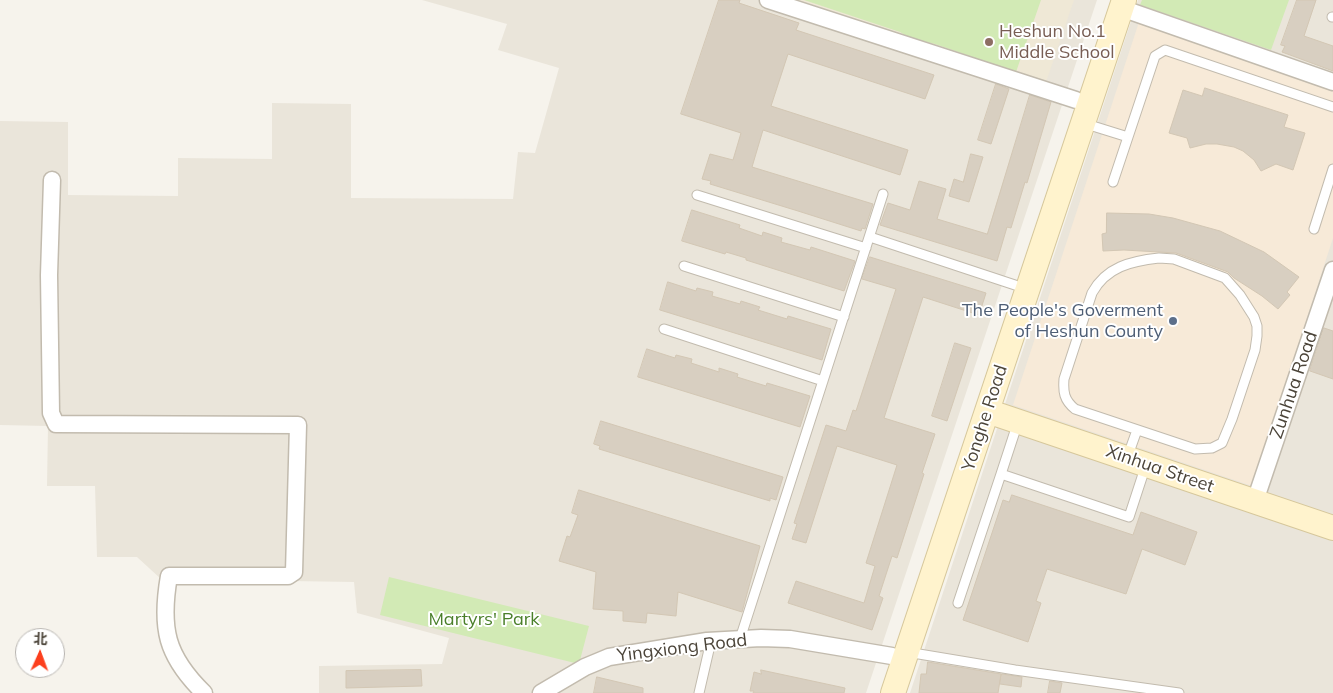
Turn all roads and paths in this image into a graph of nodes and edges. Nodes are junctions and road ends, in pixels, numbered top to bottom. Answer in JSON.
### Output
{"nodes":[{"id":1,"x":768,"y":0,"type":"edge"},
{"id":2,"x":1118,"y":3,"type":"edge"},
{"id":3,"x":1333,"y":82,"type":"edge"},
{"id":4,"x":1333,"y":107,"type":"edge"},
{"id":5,"x":1080,"y":111,"type":"junction"},
{"id":6,"x":1128,"y":137,"type":"junction"},
{"id":7,"x":1333,"y":169,"type":"edge"},
{"id":8,"x":52,"y":180,"type":"dead end"},
{"id":9,"x":1113,"y":182,"type":"dead end"},
{"id":10,"x":883,"y":194,"type":"dead end"},
{"id":11,"x":697,"y":195,"type":"dead end"},
{"id":12,"x":1314,"y":229,"type":"dead end"},
{"id":13,"x":870,"y":237,"type":"junction"},
{"id":14,"x":866,"y":248,"type":"junction"},
{"id":15,"x":684,"y":266,"type":"dead end"},
{"id":16,"x":1333,"y":270,"type":"edge"},
{"id":17,"x":1015,"y":285,"type":"junction"},
{"id":18,"x":844,"y":317,"type":"junction"},
{"id":19,"x":664,"y":330,"type":"dead end"},
{"id":20,"x":823,"y":381,"type":"junction"},
{"id":21,"x":987,"y":411,"type":"junction"},
{"id":22,"x":1018,"y":421,"type":"junction"},
{"id":23,"x":1137,"y":430,"type":"junction"},
{"id":24,"x":1137,"y":461,"type":"junction"},
{"id":25,"x":1001,"y":474,"type":"junction"},
{"id":26,"x":1254,"y":501,"type":"junction"},
{"id":27,"x":1333,"y":528,"type":"edge"},
{"id":28,"x":958,"y":603,"type":"dead end"},
{"id":29,"x":740,"y":639,"type":"junction"},
{"id":30,"x":712,"y":641,"type":"junction"},
{"id":31,"x":899,"y":654,"type":"junction"},
{"id":32,"x":204,"y":693,"type":"edge"},
{"id":33,"x":541,"y":693,"type":"edge"},
{"id":34,"x":699,"y":693,"type":"edge"},
{"id":35,"x":879,"y":693,"type":"edge"},
{"id":36,"x":893,"y":693,"type":"edge"},
{"id":37,"x":1179,"y":693,"type":"edge"}],
"edges":[{"from":1,"to":5,"type":"street"},
{"from":2,"to":3,"type":"street"},
{"from":2,"to":5,"type":"main road","name":"Yonghe Road"},
{"from":4,"to":6,"type":"lane"},
{"from":5,"to":6,"type":"lane"},
{"from":5,"to":17,"type":"main road","name":"Yonghe Road"},
{"from":5,"to":21,"type":"main road","name":"Yonghe Road"},
{"from":6,"to":9,"type":"lane"},
{"from":7,"to":12,"type":"lane"},
{"from":8,"to":32,"type":"street"},
{"from":10,"to":13,"type":"lane"},
{"from":11,"to":14,"type":"lane"},
{"from":13,"to":14,"type":"lane"},
{"from":13,"to":17,"type":"lane"},
{"from":14,"to":18,"type":"lane"},
{"from":15,"to":18,"type":"lane"},
{"from":16,"to":26,"type":"street","name":"Zunhua Road"},
{"from":17,"to":31,"type":"main road","name":"Yonghe Road"},
{"from":18,"to":20,"type":"lane"},
{"from":19,"to":20,"type":"lane"},
{"from":20,"to":29,"type":"lane"},
{"from":21,"to":22,"type":"main road","name":"Xinhua Street"},
{"from":21,"to":31,"type":"main road","name":"Yonghe Road"},
{"from":22,"to":24,"type":"main road","name":"Xinhua Street"},
{"from":22,"to":25,"type":"lane"},
{"from":23,"to":23,"type":"lane"},
{"from":23,"to":24,"type":"lane"},
{"from":24,"to":25,"type":"lane"},
{"from":24,"to":26,"type":"main road","name":"Xinhua Street"},
{"from":25,"to":28,"type":"lane"},
{"from":26,"to":27,"type":"main road","name":"Xinhua Street"},
{"from":29,"to":30,"type":"street","name":"Yingxiong Road"},
{"from":29,"to":31,"type":"street","name":"Yingxiong Road"},
{"from":30,"to":33,"type":"street","name":"Yingxiong Road"},
{"from":30,"to":34,"type":"lane"},
{"from":31,"to":35,"type":"main road","name":"Yonghe Road"},
{"from":31,"to":36,"type":"main road","name":"Yonghe Road"},
{"from":31,"to":37,"type":"lane"}]}
